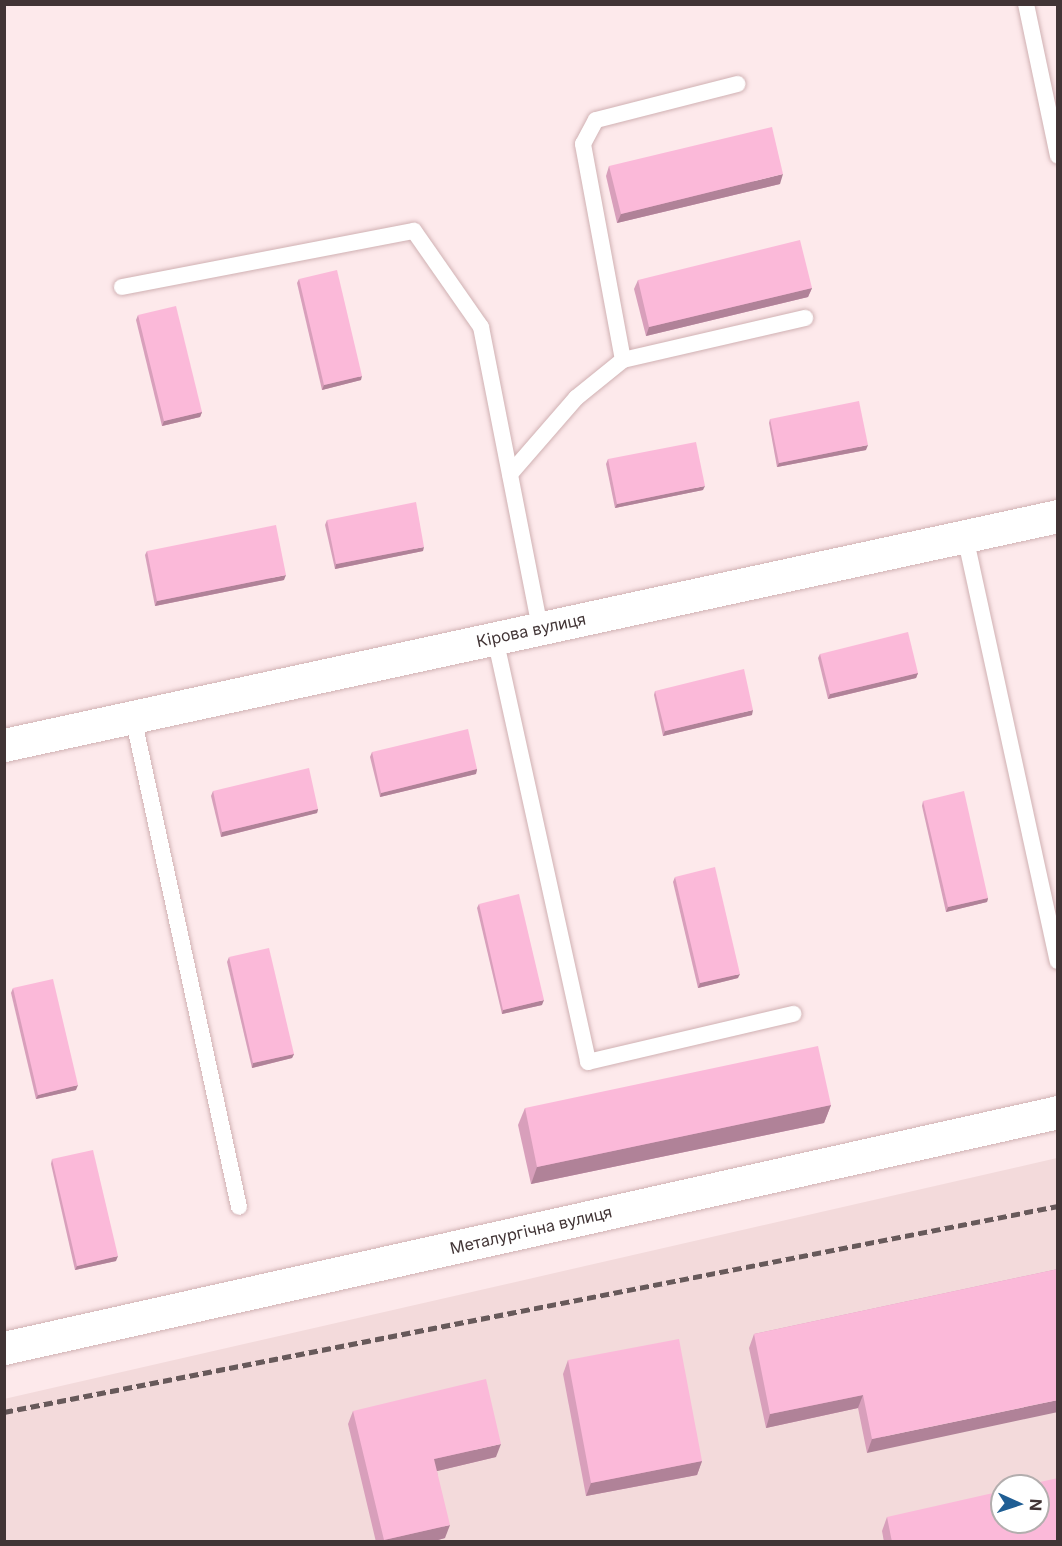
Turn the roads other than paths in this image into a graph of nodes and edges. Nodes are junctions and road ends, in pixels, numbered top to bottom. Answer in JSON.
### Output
{"nodes":[{"id":1,"x":1026,"y":4,"type":"edge"},
{"id":2,"x":737,"y":84,"type":"dead end"},
{"id":3,"x":1058,"y":156,"type":"edge"},
{"id":4,"x":122,"y":286,"type":"dead end"},
{"id":5,"x":805,"y":318,"type":"dead end"},
{"id":6,"x":623,"y":360,"type":"junction"},
{"id":7,"x":510,"y":474,"type":"junction"},
{"id":8,"x":1058,"y":516,"type":"edge"},
{"id":9,"x":964,"y":536,"type":"junction"},
{"id":10,"x":540,"y":628,"type":"junction"},
{"id":11,"x":495,"y":638,"type":"junction"},
{"id":12,"x":133,"y":717,"type":"junction"},
{"id":13,"x":4,"y":745,"type":"edge"},
{"id":14,"x":1058,"y":961,"type":"edge"},
{"id":15,"x":793,"y":1014,"type":"dead end"},
{"id":16,"x":1058,"y":1112,"type":"edge"},
{"id":17,"x":239,"y":1207,"type":"dead end"},
{"id":18,"x":4,"y":1348,"type":"edge"}],
"edges":[{"from":1,"to":3,"type":"lane"},
{"from":2,"to":6,"type":"lane"},
{"from":4,"to":7,"type":"lane"},
{"from":5,"to":6,"type":"lane"},
{"from":6,"to":7,"type":"lane"},
{"from":7,"to":10,"type":"lane"},
{"from":8,"to":9,"type":"street","name":"Кірова вулиця"},
{"from":9,"to":10,"type":"street","name":"Кірова вулиця"},
{"from":9,"to":14,"type":"lane"},
{"from":10,"to":11,"type":"street","name":"Кірова вулиця"},
{"from":11,"to":12,"type":"street","name":"Кірова вулиця"},
{"from":11,"to":15,"type":"lane"},
{"from":12,"to":13,"type":"street","name":"Кірова вулиця"},
{"from":12,"to":17,"type":"lane"},
{"from":16,"to":18,"type":"street","name":"Металургічна вулиця"}]}
